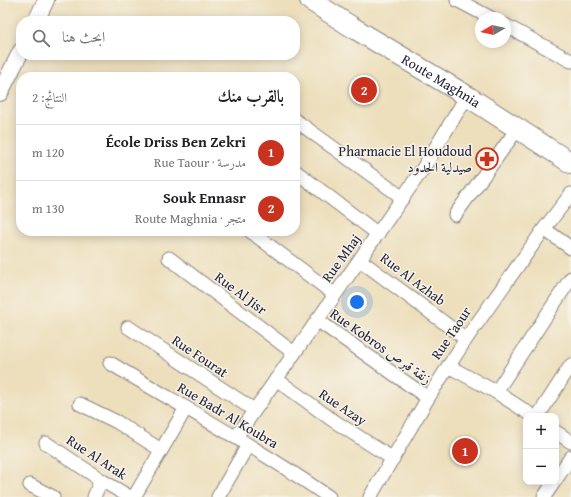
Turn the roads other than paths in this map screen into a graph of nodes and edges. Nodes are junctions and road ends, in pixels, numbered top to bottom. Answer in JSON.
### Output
{"nodes":[{"id":1,"x":46,"y":0,"type":"edge"},
{"id":2,"x":457,"y":0,"type":"edge"},
{"id":3,"x":316,"y":2,"type":"edge"},
{"id":4,"x":480,"y":12,"type":"edge"},
{"id":5,"x":38,"y":16,"type":"edge"},
{"id":6,"x":511,"y":29,"type":"edge"},
{"id":7,"x":16,"y":60,"type":"edge"},
{"id":8,"x":571,"y":61,"type":"edge"},
{"id":9,"x":0,"y":93,"type":"edge"},
{"id":10,"x":467,"y":96,"type":"junction"},
{"id":11,"x":300,"y":124,"type":"edge"},
{"id":12,"x":518,"y":128,"type":"junction"},
{"id":13,"x":571,"y":163,"type":"edge"},
{"id":14,"x":300,"y":175,"type":"edge"},
{"id":15,"x":571,"y":194,"type":"edge"},
{"id":16,"x":403,"y":198,"type":"junction"},
{"id":17,"x":455,"y":215,"type":"dead end"},
{"id":18,"x":544,"y":229,"type":"junction"},
{"id":19,"x":378,"y":234,"type":"junction"},
{"id":20,"x":257,"y":236,"type":"edge"},
{"id":21,"x":571,"y":248,"type":"edge"},
{"id":22,"x":169,"y":258,"type":"dead end"},
{"id":23,"x":360,"y":260,"type":"junction"},
{"id":24,"x":571,"y":278,"type":"edge"},
{"id":25,"x":334,"y":294,"type":"junction"},
{"id":26,"x":316,"y":320,"type":"junction"},
{"id":27,"x":128,"y":327,"type":"dead end"},
{"id":28,"x":466,"y":339,"type":"junction"},
{"id":29,"x":294,"y":353,"type":"junction"},
{"id":30,"x":110,"y":363,"type":"dead end"},
{"id":31,"x":571,"y":365,"type":"edge"},
{"id":32,"x":448,"y":366,"type":"junction"},
{"id":33,"x":276,"y":379,"type":"junction"},
{"id":34,"x":496,"y":392,"type":"junction"},
{"id":35,"x":428,"y":398,"type":"junction"},
{"id":36,"x":80,"y":404,"type":"dead end"},
{"id":37,"x":186,"y":408,"type":"junction"},
{"id":38,"x":254,"y":410,"type":"junction"},
{"id":39,"x":528,"y":413,"type":"edge"},
{"id":40,"x":540,"y":413,"type":"edge"},
{"id":41,"x":559,"y":434,"type":"edge"},
{"id":42,"x":236,"y":437,"type":"junction"},
{"id":43,"x":46,"y":442,"type":"dead end"},
{"id":44,"x":571,"y":442,"type":"edge"},
{"id":45,"x":248,"y":445,"type":"junction"},
{"id":46,"x":161,"y":450,"type":"junction"},
{"id":47,"x":571,"y":457,"type":"edge"},
{"id":48,"x":393,"y":459,"type":"junction"},
{"id":49,"x":559,"y":475,"type":"edge"},
{"id":50,"x":101,"y":480,"type":"junction"},
{"id":51,"x":30,"y":485,"type":"dead end"},
{"id":52,"x":552,"y":485,"type":"edge"},
{"id":53,"x":53,"y":497,"type":"edge"},
{"id":54,"x":94,"y":497,"type":"edge"},
{"id":55,"x":130,"y":497,"type":"edge"},
{"id":56,"x":134,"y":497,"type":"edge"},
{"id":57,"x":218,"y":497,"type":"edge"},
{"id":58,"x":328,"y":497,"type":"edge"},
{"id":59,"x":370,"y":497,"type":"edge"},
{"id":60,"x":544,"y":497,"type":"edge"}],
"edges":[{"from":1,"to":5,"type":"street"},
{"from":2,"to":4,"type":"street"},
{"from":3,"to":10,"type":"main road","name":"Route Maghnia"},
{"from":6,"to":8,"type":"street"},
{"from":7,"to":9,"type":"street"},
{"from":10,"to":12,"type":"main road","name":"Route Maghnia"},
{"from":10,"to":16,"type":"street","name":"Rue Mhaj"},
{"from":11,"to":16,"type":"street"},
{"from":12,"to":13,"type":"main road","name":"Route Maghnia"},
{"from":12,"to":17,"type":"street"},
{"from":14,"to":19,"type":"street"},
{"from":15,"to":18,"type":"street","name":"Rue Taour"},
{"from":16,"to":19,"type":"street","name":"Rue Mhaj"},
{"from":18,"to":21,"type":"street"},
{"from":18,"to":28,"type":"street","name":"Rue Taour"},
{"from":19,"to":23,"type":"street","name":"Rue Mhaj"},
{"from":20,"to":25,"type":"street"},
{"from":22,"to":29,"type":"street","name":"Rue Al Jisr"},
{"from":23,"to":25,"type":"street","name":"Rue Mhaj"},
{"from":23,"to":28,"type":"street","name":"Rue Al Azhab"},
{"from":24,"to":34,"type":"street"},
{"from":25,"to":26,"type":"street","name":"Rue Mhaj"},
{"from":26,"to":29,"type":"street","name":"Rue Mhaj"},
{"from":26,"to":35,"type":"street","name":"Rue Kobros زنقة قبرص"},
{"from":27,"to":38,"type":"street","name":"Rue Fourat"},
{"from":28,"to":32,"type":"street","name":"Rue Taour"},
{"from":29,"to":33,"type":"street","name":"Rue Mhaj"},
{"from":30,"to":37,"type":"street","name":"Rue Badr Al Koubra"},
{"from":31,"to":40,"type":"street"},
{"from":32,"to":34,"type":"street"},
{"from":32,"to":35,"type":"street","name":"Rue Taour"},
{"from":33,"to":38,"type":"street","name":"Rue Mhaj"},
{"from":33,"to":48,"type":"street","name":"Rue Azay"},
{"from":34,"to":39,"type":"street"},
{"from":35,"to":48,"type":"street","name":"Rue Taour"},
{"from":36,"to":46,"type":"street"},
{"from":37,"to":42,"type":"street","name":"Rue Badr Al Koubra"},
{"from":37,"to":46,"type":"street"},
{"from":38,"to":42,"type":"street","name":"Rue Mhaj"},
{"from":41,"to":44,"type":"street"},
{"from":42,"to":45,"type":"street","name":"Rue Badr Al Koubra"},
{"from":43,"to":50,"type":"street","name":"Rue Al Arak"},
{"from":45,"to":57,"type":"street"},
{"from":45,"to":58,"type":"street","name":"Rue Badr Al Koubra"},
{"from":46,"to":56,"type":"street"},
{"from":47,"to":49,"type":"street"},
{"from":48,"to":59,"type":"street","name":"Rue Taour"},
{"from":50,"to":54,"type":"street"},
{"from":50,"to":55,"type":"street","name":"Rue Al Arak"},
{"from":51,"to":53,"type":"street"},
{"from":52,"to":60,"type":"street"}]}
